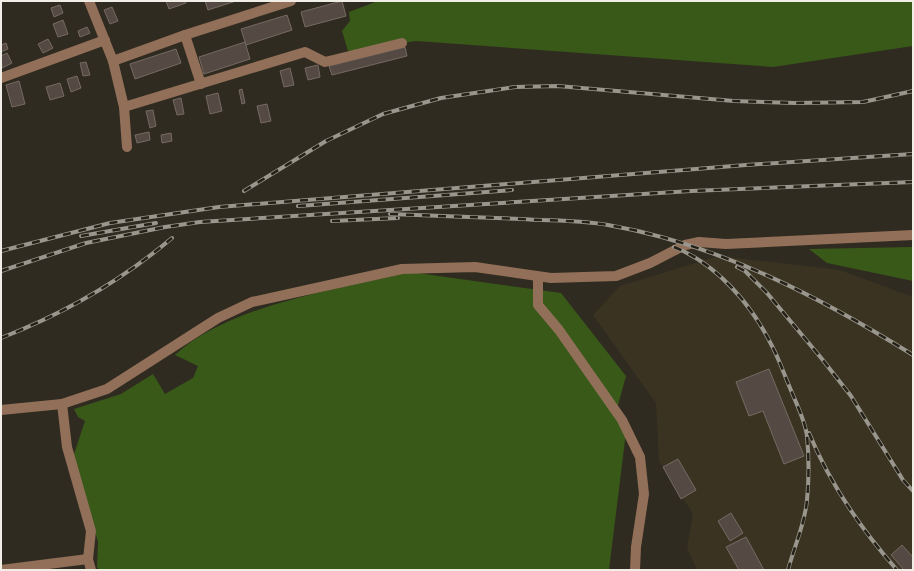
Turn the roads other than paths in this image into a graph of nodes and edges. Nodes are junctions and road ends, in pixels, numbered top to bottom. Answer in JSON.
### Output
{"nodes":[{"id":1,"x":89,"y":1,"type":"edge"},
{"id":2,"x":291,"y":1,"type":"edge"},
{"id":3,"x":185,"y":35,"type":"junction"},
{"id":4,"x":105,"y":40,"type":"junction"},
{"id":5,"x":402,"y":43,"type":"dead end"},
{"id":6,"x":113,"y":61,"type":"junction"},
{"id":7,"x":1,"y":78,"type":"edge"},
{"id":8,"x":201,"y":84,"type":"junction"},
{"id":9,"x":124,"y":107,"type":"junction"},
{"id":10,"x":127,"y":147,"type":"dead end"},
{"id":11,"x":913,"y":235,"type":"edge"},
{"id":12,"x":538,"y":277,"type":"junction"},
{"id":13,"x":62,"y":404,"type":"junction"},
{"id":14,"x":1,"y":410,"type":"edge"},
{"id":15,"x":88,"y":559,"type":"junction"},
{"id":16,"x":1,"y":570,"type":"edge"},
{"id":17,"x":91,"y":570,"type":"edge"},
{"id":18,"x":635,"y":570,"type":"edge"}],
"edges":[{"from":1,"to":4,"type":"street"},
{"from":2,"to":3,"type":"street"},
{"from":3,"to":6,"type":"street"},
{"from":3,"to":8,"type":"street"},
{"from":4,"to":6,"type":"street"},
{"from":4,"to":7,"type":"street"},
{"from":5,"to":8,"type":"street"},
{"from":6,"to":9,"type":"street"},
{"from":8,"to":9,"type":"street"},
{"from":9,"to":10,"type":"street"},
{"from":11,"to":12,"type":"street"},
{"from":12,"to":13,"type":"street"},
{"from":12,"to":18,"type":"street"},
{"from":13,"to":14,"type":"street"},
{"from":13,"to":15,"type":"street"},
{"from":15,"to":16,"type":"street"},
{"from":15,"to":17,"type":"street"}]}
